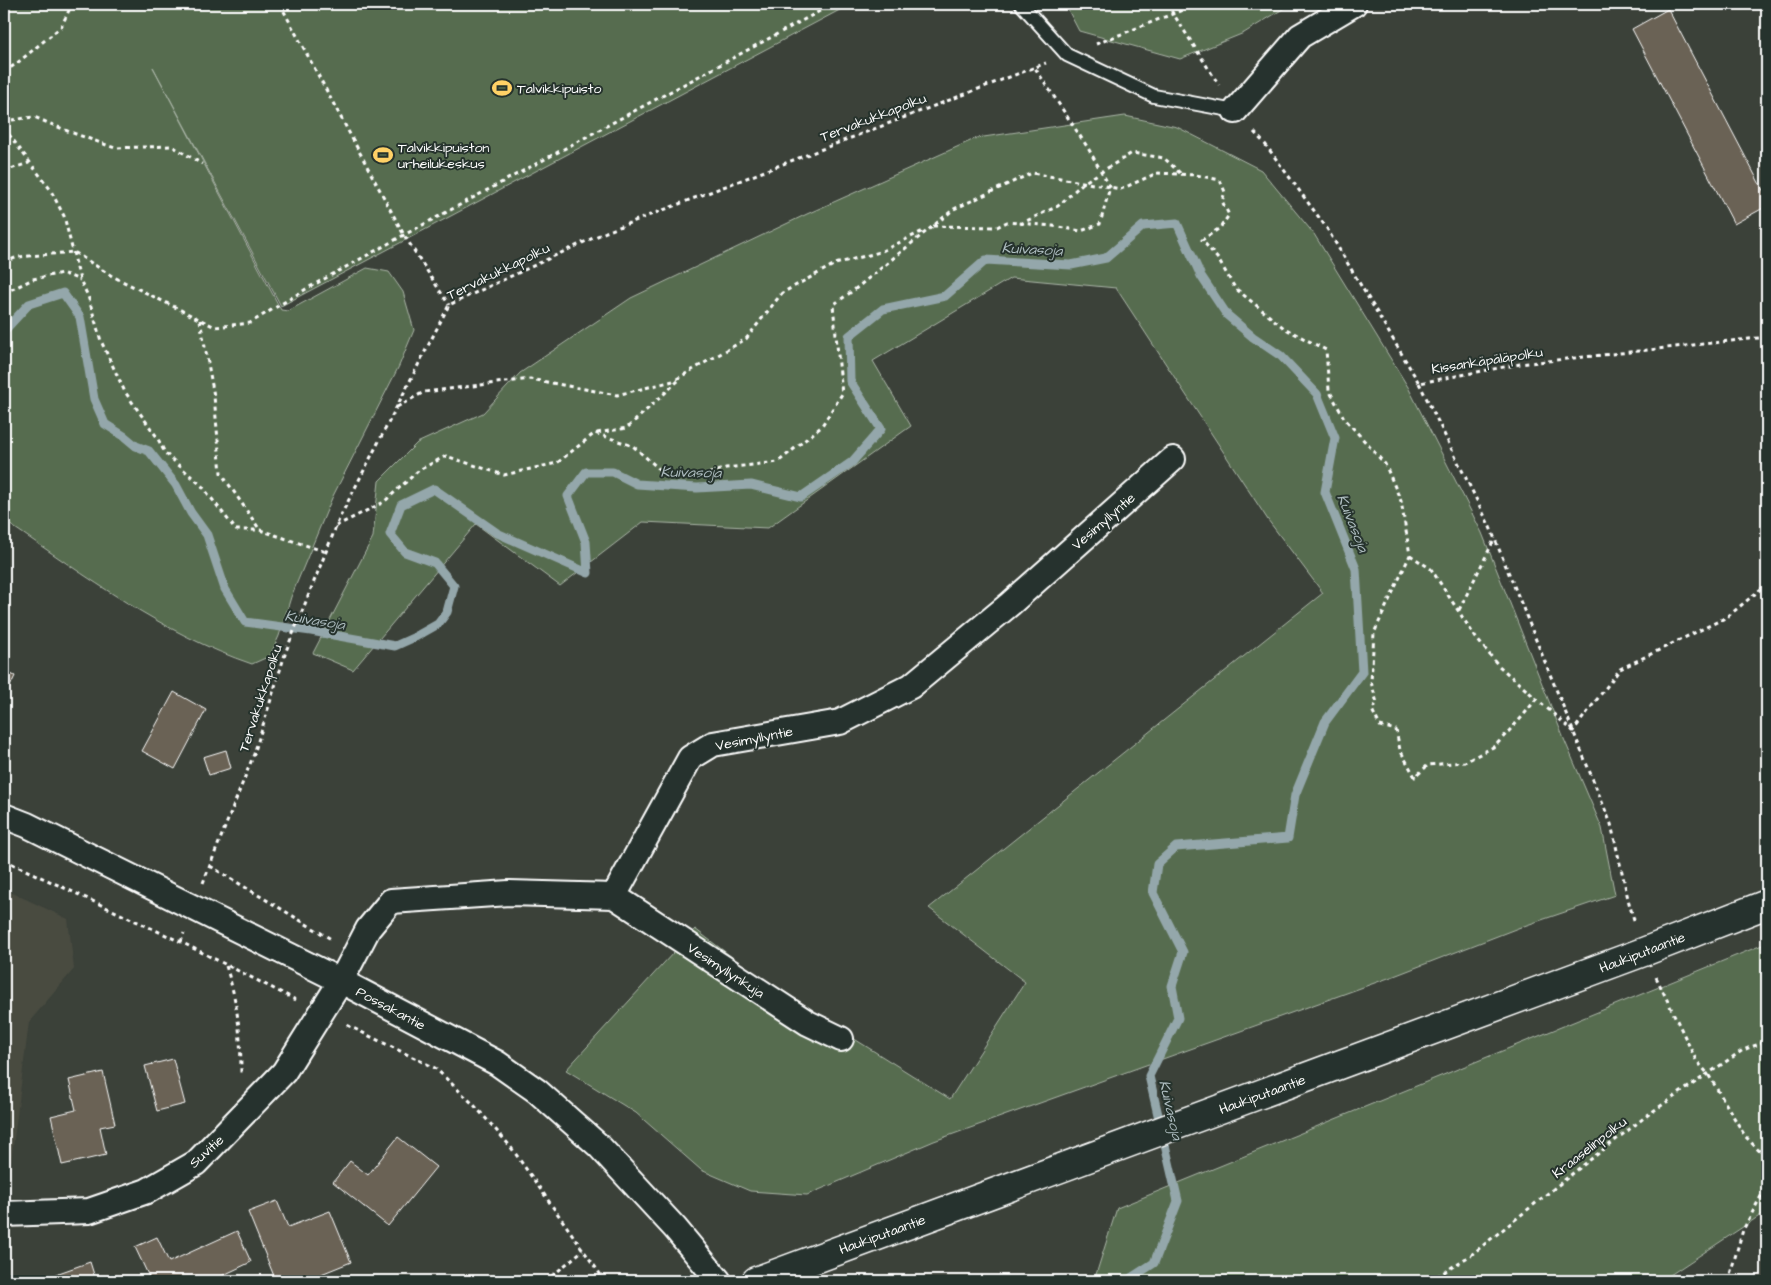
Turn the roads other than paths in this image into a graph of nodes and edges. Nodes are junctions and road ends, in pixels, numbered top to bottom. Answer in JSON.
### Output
{"nodes":[{"id":1,"x":1021,"y":4,"type":"edge"},
{"id":2,"x":1354,"y":4,"type":"edge"},
{"id":3,"x":1235,"y":111,"type":"joint"},
{"id":4,"x":1173,"y":459,"type":"dead end"},
{"id":5,"x":4,"y":816,"type":"edge"},
{"id":6,"x":614,"y":896,"type":"junction"},
{"id":7,"x":1767,"y":904,"type":"edge"},
{"id":8,"x":341,"y":981,"type":"junction"},
{"id":9,"x":842,"y":1039,"type":"dead end"},
{"id":10,"x":4,"y":1214,"type":"edge"},
{"id":11,"x":718,"y":1281,"type":"edge"},
{"id":12,"x":756,"y":1281,"type":"edge"}],
"edges":[{"from":1,"to":3,"type":"lane"},
{"from":2,"to":3,"type":"street"},
{"from":4,"to":6,"type":"street","name":"Vesimyllyntie"},
{"from":5,"to":8,"type":"street","name":"Possakantie"},
{"from":6,"to":8,"type":"street"},
{"from":6,"to":9,"type":"street","name":"Vesimyllynkuja"},
{"from":7,"to":12,"type":"main road","name":"Haukiputaantie"},
{"from":8,"to":10,"type":"street","name":"Suvitie"},
{"from":8,"to":11,"type":"street","name":"Possakantie"}]}
